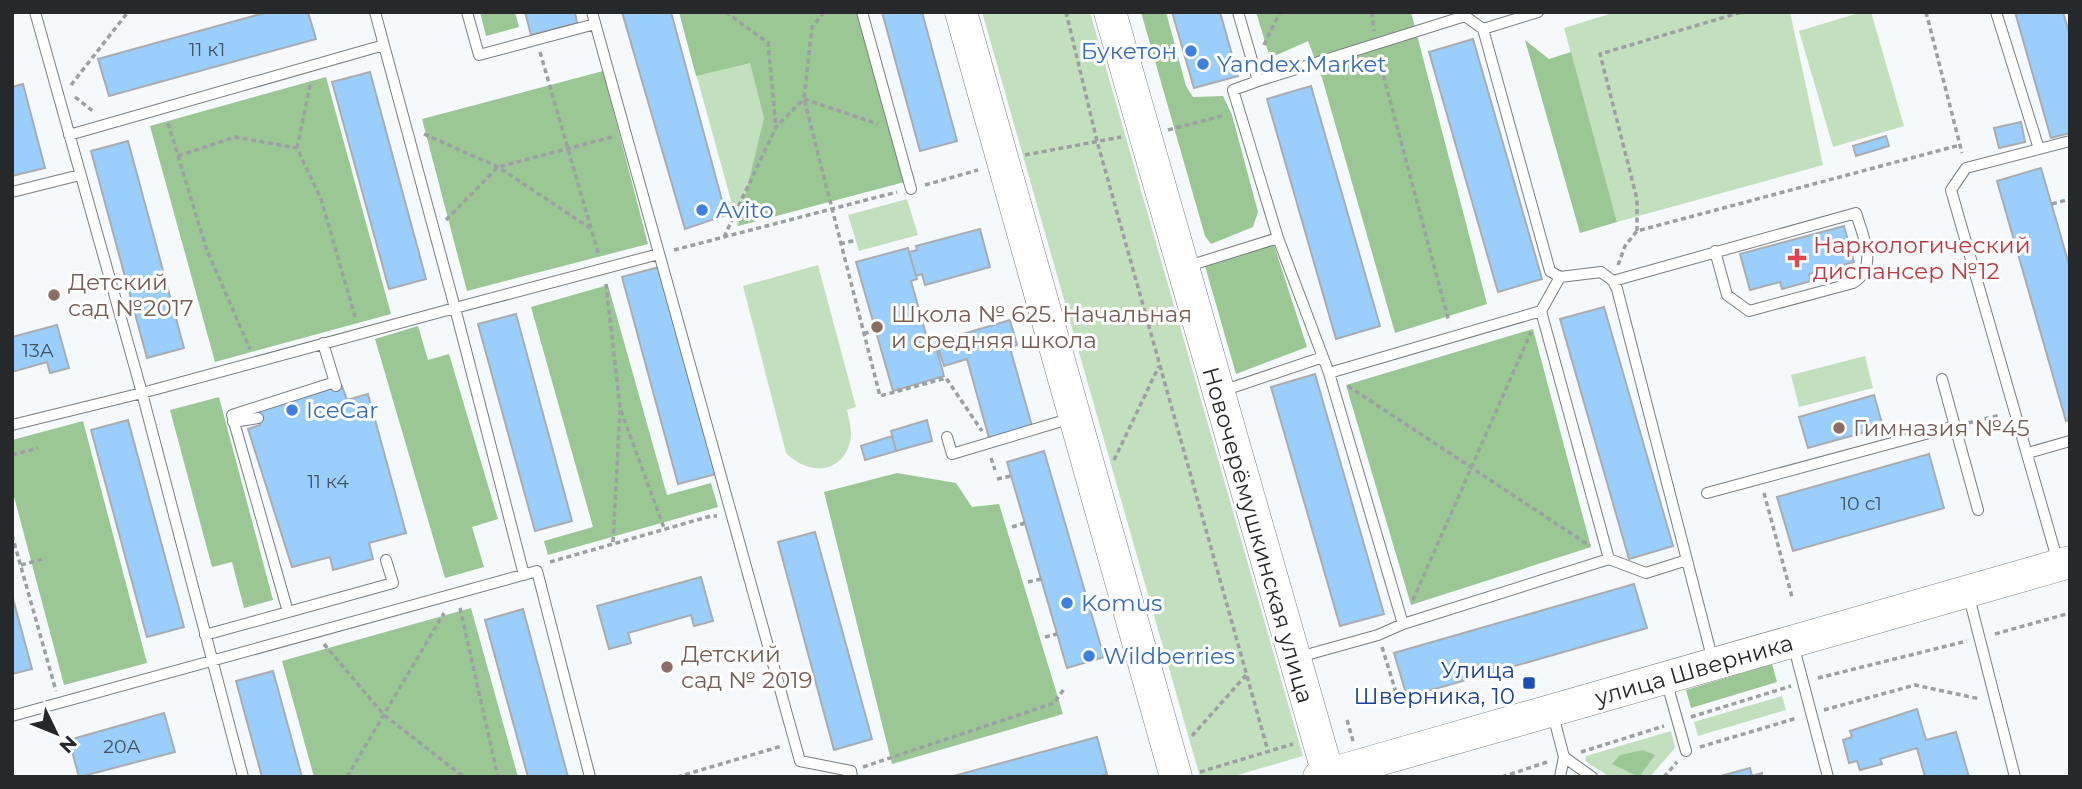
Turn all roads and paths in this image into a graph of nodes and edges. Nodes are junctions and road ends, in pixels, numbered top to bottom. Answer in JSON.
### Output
{"nodes":[{"id":1,"x":35,"y":12,"type":"edge"},
{"id":2,"x":128,"y":12,"type":"edge"},
{"id":3,"x":376,"y":12,"type":"edge"},
{"id":4,"x":467,"y":12,"type":"edge"},
{"id":5,"x":592,"y":12,"type":"edge"},
{"id":6,"x":726,"y":12,"type":"edge"},
{"id":7,"x":824,"y":12,"type":"edge"},
{"id":8,"x":862,"y":12,"type":"edge"},
{"id":9,"x":961,"y":12,"type":"edge"},
{"id":10,"x":1066,"y":12,"type":"edge"},
{"id":11,"x":1111,"y":12,"type":"edge"},
{"id":12,"x":1238,"y":12,"type":"edge"},
{"id":13,"x":1280,"y":12,"type":"edge"},
{"id":14,"x":1538,"y":12,"type":"edge"},
{"id":15,"x":1742,"y":12,"type":"edge"},
{"id":16,"x":1926,"y":12,"type":"edge"},
{"id":17,"x":1996,"y":12,"type":"edge"},
{"id":18,"x":1464,"y":14,"type":"edge"},
{"id":19,"x":595,"y":24,"type":"junction"},
{"id":20,"x":1483,"y":29,"type":"junction"},
{"id":21,"x":537,"y":40,"type":"junction"},
{"id":22,"x":1375,"y":44,"type":"junction"},
{"id":23,"x":384,"y":45,"type":"junction"},
{"id":24,"x":315,"y":65,"type":"junction"},
{"id":25,"x":1254,"y":66,"type":"junction"},
{"id":26,"x":1258,"y":80,"type":"junction"},
{"id":27,"x":804,"y":99,"type":"junction"},
{"id":28,"x":163,"y":108,"type":"junction"},
{"id":29,"x":1240,"y":111,"type":"junction"},
{"id":30,"x":107,"y":124,"type":"junction"},
{"id":31,"x":406,"y":127,"type":"junction"},
{"id":32,"x":776,"y":127,"type":"junction"},
{"id":33,"x":894,"y":129,"type":"junction"},
{"id":34,"x":1162,"y":131,"type":"dead end"},
{"id":35,"x":625,"y":133,"type":"junction"},
{"id":36,"x":69,"y":135,"type":"junction"},
{"id":37,"x":1960,"y":145,"type":"junction"},
{"id":38,"x":2069,"y":145,"type":"edge"},
{"id":39,"x":297,"y":148,"type":"junction"},
{"id":40,"x":2039,"y":149,"type":"junction"},
{"id":41,"x":566,"y":150,"type":"junction"},
{"id":42,"x":177,"y":156,"type":"junction"},
{"id":43,"x":498,"y":167,"type":"junction"},
{"id":44,"x":1966,"y":168,"type":"junction"},
{"id":45,"x":80,"y":175,"type":"junction"},
{"id":46,"x":911,"y":189,"type":"joint"},
{"id":47,"x":12,"y":192,"type":"edge"},
{"id":48,"x":2070,"y":199,"type":"edge"},
{"id":49,"x":2052,"y":204,"type":"dead end"},
{"id":50,"x":831,"y":209,"type":"junction"},
{"id":51,"x":590,"y":228,"type":"junction"},
{"id":52,"x":434,"y":231,"type":"junction"},
{"id":53,"x":1637,"y":231,"type":"junction"},
{"id":54,"x":724,"y":237,"type":"junction"},
{"id":55,"x":1278,"y":238,"type":"junction"},
{"id":56,"x":856,"y":240,"type":"dead end"},
{"id":57,"x":840,"y":244,"type":"junction"},
{"id":58,"x":1715,"y":251,"type":"junction"},
{"id":59,"x":659,"y":254,"type":"junction"},
{"id":60,"x":1183,"y":267,"type":"junction"},
{"id":61,"x":603,"y":269,"type":"junction"},
{"id":62,"x":1560,"y":277,"type":"junction"},
{"id":63,"x":1613,"y":281,"type":"junction"},
{"id":64,"x":455,"y":308,"type":"junction"},
{"id":65,"x":1541,"y":311,"type":"junction"},
{"id":66,"x":875,"y":329,"type":"dead end"},
{"id":67,"x":360,"y":334,"type":"junction"},
{"id":68,"x":864,"y":334,"type":"junction"},
{"id":69,"x":1452,"y":337,"type":"junction"},
{"id":70,"x":324,"y":343,"type":"junction"},
{"id":71,"x":1323,"y":357,"type":"junction"},
{"id":72,"x":255,"y":362,"type":"junction"},
{"id":73,"x":1160,"y":364,"type":"junction"},
{"id":74,"x":1329,"y":373,"type":"junction"},
{"id":75,"x":1942,"y":379,"type":"dead end"},
{"id":76,"x":1234,"y":387,"type":"dead end"},
{"id":77,"x":142,"y":393,"type":"junction"},
{"id":78,"x":621,"y":408,"type":"junction"},
{"id":79,"x":2016,"y":412,"type":"junction"},
{"id":80,"x":1075,"y":417,"type":"junction"},
{"id":81,"x":258,"y":418,"type":"dead end"},
{"id":82,"x":233,"y":422,"type":"junction"},
{"id":83,"x":12,"y":425,"type":"edge"},
{"id":84,"x":981,"y":426,"type":"dead end"},
{"id":85,"x":1955,"y":426,"type":"junction"},
{"id":86,"x":947,"y":437,"type":"dead end"},
{"id":87,"x":2070,"y":441,"type":"edge"},
{"id":88,"x":38,"y":448,"type":"dead end"},
{"id":89,"x":2028,"y":453,"type":"junction"},
{"id":90,"x":12,"y":455,"type":"edge"},
{"id":91,"x":1471,"y":468,"type":"junction"},
{"id":92,"x":1011,"y":476,"type":"dead end"},
{"id":93,"x":1091,"y":478,"type":"junction"},
{"id":94,"x":1760,"y":478,"type":"junction"},
{"id":95,"x":997,"y":479,"type":"dead end"},
{"id":96,"x":1707,"y":493,"type":"dead end"},
{"id":97,"x":1978,"y":510,"type":"dead end"},
{"id":98,"x":733,"y":519,"type":"junction"},
{"id":99,"x":1025,"y":523,"type":"dead end"},
{"id":100,"x":1012,"y":527,"type":"dead end"},
{"id":101,"x":664,"y":528,"type":"junction"},
{"id":102,"x":12,"y":534,"type":"edge"},
{"id":103,"x":613,"y":543,"type":"junction"},
{"id":104,"x":46,"y":558,"type":"dead end"},
{"id":105,"x":1609,"y":559,"type":"junction"},
{"id":106,"x":386,"y":560,"type":"dead end"},
{"id":107,"x":1687,"y":560,"type":"junction"},
{"id":108,"x":2064,"y":563,"type":"edge"},
{"id":109,"x":21,"y":565,"type":"junction"},
{"id":110,"x":537,"y":571,"type":"junction"},
{"id":111,"x":524,"y":575,"type":"junction"},
{"id":112,"x":1041,"y":579,"type":"dead end"},
{"id":113,"x":1028,"y":582,"type":"dead end"},
{"id":114,"x":1968,"y":591,"type":"junction"},
{"id":115,"x":456,"y":593,"type":"junction"},
{"id":116,"x":1792,"y":597,"type":"dead end"},
{"id":117,"x":288,"y":612,"type":"junction"},
{"id":118,"x":2070,"y":613,"type":"edge"},
{"id":119,"x":1403,"y":624,"type":"junction"},
{"id":120,"x":314,"y":632,"type":"junction"},
{"id":121,"x":1057,"y":634,"type":"dead end"},
{"id":122,"x":205,"y":635,"type":"junction"},
{"id":123,"x":1378,"y":635,"type":"junction"},
{"id":124,"x":1045,"y":638,"type":"dead end"},
{"id":125,"x":1978,"y":638,"type":"junction"},
{"id":126,"x":1792,"y":641,"type":"junction"},
{"id":127,"x":1293,"y":659,"type":"junction"},
{"id":128,"x":212,"y":660,"type":"junction"},
{"id":129,"x":1714,"y":664,"type":"junction"},
{"id":130,"x":1247,"y":674,"type":"junction"},
{"id":131,"x":1665,"y":678,"type":"junction"},
{"id":132,"x":1803,"y":682,"type":"junction"},
{"id":133,"x":1064,"y":689,"type":"dead end"},
{"id":134,"x":59,"y":703,"type":"junction"},
{"id":135,"x":1400,"y":705,"type":"dead end"},
{"id":136,"x":1552,"y":710,"type":"junction"},
{"id":137,"x":384,"y":715,"type":"junction"},
{"id":138,"x":12,"y":716,"type":"edge"},
{"id":139,"x":1677,"y":722,"type":"junction"},
{"id":140,"x":1191,"y":736,"type":"dead end"},
{"id":141,"x":1315,"y":737,"type":"junction"},
{"id":142,"x":794,"y":742,"type":"junction"},
{"id":143,"x":1268,"y":751,"type":"junction"},
{"id":144,"x":1686,"y":751,"type":"dead end"},
{"id":145,"x":1564,"y":757,"type":"junction"},
{"id":146,"x":852,"y":774,"type":"edge"},
{"id":147,"x":1323,"y":775,"type":"edge"},
{"id":148,"x":1183,"y":776,"type":"edge"},
{"id":149,"x":243,"y":777,"type":"edge"},
{"id":150,"x":347,"y":777,"type":"edge"},
{"id":151,"x":464,"y":777,"type":"edge"},
{"id":152,"x":498,"y":777,"type":"edge"},
{"id":153,"x":590,"y":777,"type":"edge"},
{"id":154,"x":677,"y":777,"type":"edge"},
{"id":155,"x":1502,"y":777,"type":"edge"},
{"id":156,"x":1560,"y":777,"type":"edge"},
{"id":157,"x":1592,"y":777,"type":"edge"},
{"id":158,"x":1828,"y":777,"type":"edge"},
{"id":159,"x":2015,"y":777,"type":"edge"}],
"edges":[{"from":1,"to":36,"type":"lane"},
{"from":2,"to":30,"type":"path"},
{"from":3,"to":23,"type":"lane"},
{"from":4,"to":21,"type":"lane"},
{"from":5,"to":19,"type":"lane"},
{"from":6,"to":32,"type":"path"},
{"from":7,"to":27,"type":"path"},
{"from":8,"to":33,"type":"lane"},
{"from":9,"to":80,"type":"street"},
{"from":10,"to":73,"type":"path"},
{"from":11,"to":60,"type":"street","name":"Новочерёмушкинская улица"},
{"from":12,"to":25,"type":"lane"},
{"from":13,"to":25,"type":"path"},
{"from":14,"to":20,"type":"lane"},
{"from":15,"to":53,"type":"path"},
{"from":16,"to":37,"type":"path"},
{"from":17,"to":40,"type":"lane"},
{"from":18,"to":20,"type":"lane"},
{"from":18,"to":22,"type":"lane"},
{"from":19,"to":21,"type":"lane"},
{"from":19,"to":35,"type":"lane"},
{"from":20,"to":62,"type":"lane"},
{"from":21,"to":41,"type":"path"},
{"from":22,"to":26,"type":"lane"},
{"from":22,"to":69,"type":"path"},
{"from":23,"to":24,"type":"lane"},
{"from":23,"to":31,"type":"lane"},
{"from":24,"to":28,"type":"lane"},
{"from":24,"to":39,"type":"path"},
{"from":25,"to":26,"type":"lane"},
{"from":26,"to":29,"type":"lane"},
{"from":27,"to":32,"type":"path"},
{"from":27,"to":33,"type":"path"},
{"from":27,"to":50,"type":"path"},
{"from":28,"to":30,"type":"lane"},
{"from":28,"to":42,"type":"path"},
{"from":29,"to":34,"type":"path"},
{"from":29,"to":55,"type":"lane"},
{"from":30,"to":36,"type":"lane"},
{"from":31,"to":43,"type":"path"},
{"from":31,"to":52,"type":"lane"},
{"from":32,"to":54,"type":"path"},
{"from":33,"to":46,"type":"lane"},
{"from":35,"to":41,"type":"path"},
{"from":35,"to":59,"type":"lane"},
{"from":36,"to":45,"type":"lane"},
{"from":37,"to":44,"type":"path"},
{"from":37,"to":53,"type":"path"},
{"from":38,"to":40,"type":"lane"},
{"from":39,"to":42,"type":"path"},
{"from":39,"to":67,"type":"path"},
{"from":40,"to":44,"type":"lane"},
{"from":41,"to":43,"type":"path"},
{"from":41,"to":51,"type":"path"},
{"from":42,"to":72,"type":"path"},
{"from":43,"to":51,"type":"path"},
{"from":43,"to":52,"type":"path"},
{"from":44,"to":79,"type":"lane"},
{"from":45,"to":47,"type":"lane"},
{"from":45,"to":77,"type":"lane"},
{"from":46,"to":50,"type":"path"},
{"from":48,"to":49,"type":"path"},
{"from":50,"to":54,"type":"path"},
{"from":50,"to":57,"type":"path"},
{"from":51,"to":61,"type":"path"},
{"from":52,"to":64,"type":"lane"},
{"from":53,"to":63,"type":"path"},
{"from":54,"to":59,"type":"path"},
{"from":55,"to":60,"type":"lane"},
{"from":55,"to":71,"type":"lane"},
{"from":56,"to":57,"type":"path"},
{"from":57,"to":68,"type":"path"},
{"from":58,"to":58,"type":"lane"},
{"from":58,"to":63,"type":"lane"},
{"from":59,"to":61,"type":"lane"},
{"from":59,"to":98,"type":"lane"},
{"from":60,"to":127,"type":"street","name":"Новочерёмушкинская улица"},
{"from":61,"to":64,"type":"lane"},
{"from":61,"to":78,"type":"path"},
{"from":62,"to":63,"type":"lane"},
{"from":62,"to":65,"type":"lane"},
{"from":63,"to":107,"type":"lane"},
{"from":64,"to":67,"type":"lane"},
{"from":64,"to":111,"type":"lane"},
{"from":65,"to":69,"type":"lane"},
{"from":65,"to":91,"type":"path"},
{"from":65,"to":105,"type":"lane"},
{"from":66,"to":68,"type":"path"},
{"from":67,"to":70,"type":"lane"},
{"from":68,"to":84,"type":"path"},
{"from":69,"to":74,"type":"lane"},
{"from":70,"to":72,"type":"lane"},
{"from":70,"to":82,"type":"lane"},
{"from":71,"to":74,"type":"lane"},
{"from":71,"to":76,"type":"lane"},
{"from":72,"to":77,"type":"lane"},
{"from":73,"to":93,"type":"path"},
{"from":73,"to":130,"type":"path"},
{"from":74,"to":91,"type":"path"},
{"from":74,"to":119,"type":"lane"},
{"from":75,"to":85,"type":"lane"},
{"from":77,"to":83,"type":"lane"},
{"from":77,"to":122,"type":"lane"},
{"from":78,"to":101,"type":"path"},
{"from":78,"to":103,"type":"path"},
{"from":79,"to":85,"type":"path"},
{"from":79,"to":89,"type":"lane"},
{"from":80,"to":86,"type":"lane"},
{"from":80,"to":93,"type":"street"},
{"from":81,"to":82,"type":"lane"},
{"from":82,"to":117,"type":"lane"},
{"from":85,"to":94,"type":"lane"},
{"from":85,"to":97,"type":"lane"},
{"from":87,"to":89,"type":"lane"},
{"from":88,"to":90,"type":"path"},
{"from":89,"to":108,"type":"lane"},
{"from":91,"to":105,"type":"path"},
{"from":91,"to":119,"type":"path"},
{"from":92,"to":95,"type":"path"},
{"from":93,"to":148,"type":"street"},
{"from":94,"to":96,"type":"lane"},
{"from":94,"to":116,"type":"path"},
{"from":98,"to":101,"type":"path"},
{"from":98,"to":142,"type":"lane"},
{"from":99,"to":100,"type":"path"},
{"from":101,"to":103,"type":"path"},
{"from":102,"to":109,"type":"path"},
{"from":103,"to":110,"type":"path"},
{"from":104,"to":109,"type":"path"},
{"from":105,"to":107,"type":"lane"},
{"from":105,"to":119,"type":"lane"},
{"from":106,"to":117,"type":"lane"},
{"from":107,"to":129,"type":"lane"},
{"from":108,"to":114,"type":"street","name":"улица Шверника"},
{"from":109,"to":134,"type":"path"},
{"from":110,"to":111,"type":"lane"},
{"from":110,"to":153,"type":"lane"},
{"from":111,"to":115,"type":"lane"},
{"from":112,"to":113,"type":"path"},
{"from":114,"to":125,"type":"lane"},
{"from":114,"to":126,"type":"street","name":"улица Шверника"},
{"from":115,"to":120,"type":"lane"},
{"from":115,"to":137,"type":"path"},
{"from":115,"to":152,"type":"path"},
{"from":117,"to":122,"type":"lane"},
{"from":118,"to":125,"type":"path"},
{"from":119,"to":123,"type":"lane"},
{"from":120,"to":128,"type":"lane"},
{"from":120,"to":137,"type":"path"},
{"from":121,"to":124,"type":"path"},
{"from":122,"to":128,"type":"lane"},
{"from":123,"to":127,"type":"lane"},
{"from":123,"to":135,"type":"path"},
{"from":125,"to":132,"type":"path"},
{"from":125,"to":159,"type":"lane"},
{"from":126,"to":129,"type":"street","name":"улица Шверника"},
{"from":126,"to":132,"type":"lane"},
{"from":127,"to":141,"type":"street","name":"Новочерёмушкинская улица"},
{"from":128,"to":134,"type":"lane"},
{"from":128,"to":149,"type":"lane"},
{"from":129,"to":131,"type":"street","name":"улица Шверника"},
{"from":130,"to":140,"type":"path"},
{"from":130,"to":143,"type":"path"},
{"from":131,"to":136,"type":"street","name":"улица Шверника"},
{"from":131,"to":139,"type":"lane"},
{"from":132,"to":139,"type":"path"},
{"from":132,"to":158,"type":"lane"},
{"from":133,"to":146,"type":"path"},
{"from":134,"to":138,"type":"lane"},
{"from":136,"to":145,"type":"lane"},
{"from":136,"to":147,"type":"street","name":"улица Шверника"},
{"from":137,"to":150,"type":"path"},
{"from":137,"to":151,"type":"path"},
{"from":139,"to":144,"type":"lane"},
{"from":139,"to":145,"type":"path"},
{"from":141,"to":143,"type":"path"},
{"from":141,"to":147,"type":"street","name":"Новочерёмушкинская улица"},
{"from":142,"to":146,"type":"lane"},
{"from":142,"to":154,"type":"path"},
{"from":143,"to":148,"type":"path"},
{"from":145,"to":155,"type":"path"},
{"from":145,"to":156,"type":"lane"},
{"from":145,"to":157,"type":"lane"}]}
